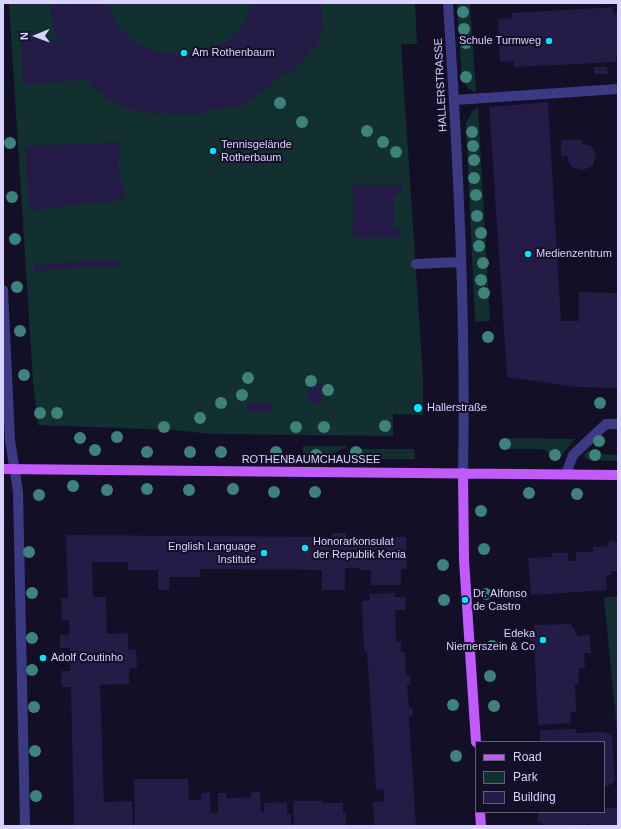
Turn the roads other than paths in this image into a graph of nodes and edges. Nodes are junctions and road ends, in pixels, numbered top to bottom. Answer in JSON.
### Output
{"nodes":[{"id":1,"x":448,"y":3,"type":"edge"},
{"id":2,"x":618,"y":89,"type":"edge"},
{"id":3,"x":454,"y":100,"type":"junction"},
{"id":4,"x":460,"y":262,"type":"junction"},
{"id":5,"x":416,"y":264,"type":"dead end"},
{"id":6,"x":3,"y":290,"type":"edge"},
{"id":7,"x":618,"y":424,"type":"edge"},
{"id":8,"x":3,"y":469,"type":"edge"},
{"id":9,"x":14,"y":469,"type":"junction"},
{"id":10,"x":463,"y":473,"type":"junction"},
{"id":11,"x":566,"y":474,"type":"junction"},
{"id":12,"x":618,"y":475,"type":"edge"},
{"id":13,"x":476,"y":741,"type":"edge"},
{"id":14,"x":480,"y":813,"type":"edge"},
{"id":15,"x":25,"y":826,"type":"edge"},
{"id":16,"x":481,"y":826,"type":"edge"}],
"edges":[{"from":1,"to":3,"type":"street","name":"HALLERSTRASSE"},
{"from":2,"to":3,"type":"street"},
{"from":3,"to":4,"type":"street","name":"HALLERSTRASSE"},
{"from":4,"to":5,"type":"street"},
{"from":4,"to":10,"type":"street","name":"HALLERSTRASSE"},
{"from":6,"to":9,"type":"street"},
{"from":7,"to":11,"type":"street"},
{"from":8,"to":9,"type":"main road","name":"ROTHENBAUMCHAUSSEE"},
{"from":9,"to":10,"type":"main road","name":"ROTHENBAUMCHAUSSEE"},
{"from":9,"to":15,"type":"street"},
{"from":10,"to":11,"type":"main road","name":"ROTHENBAUMCHAUSSEE"},
{"from":10,"to":13,"type":"main road","name":"HALLERSTRASSE"},
{"from":11,"to":12,"type":"main road","name":"ROTHENBAUMCHAUSSEE"},
{"from":14,"to":16,"type":"main road"}]}
